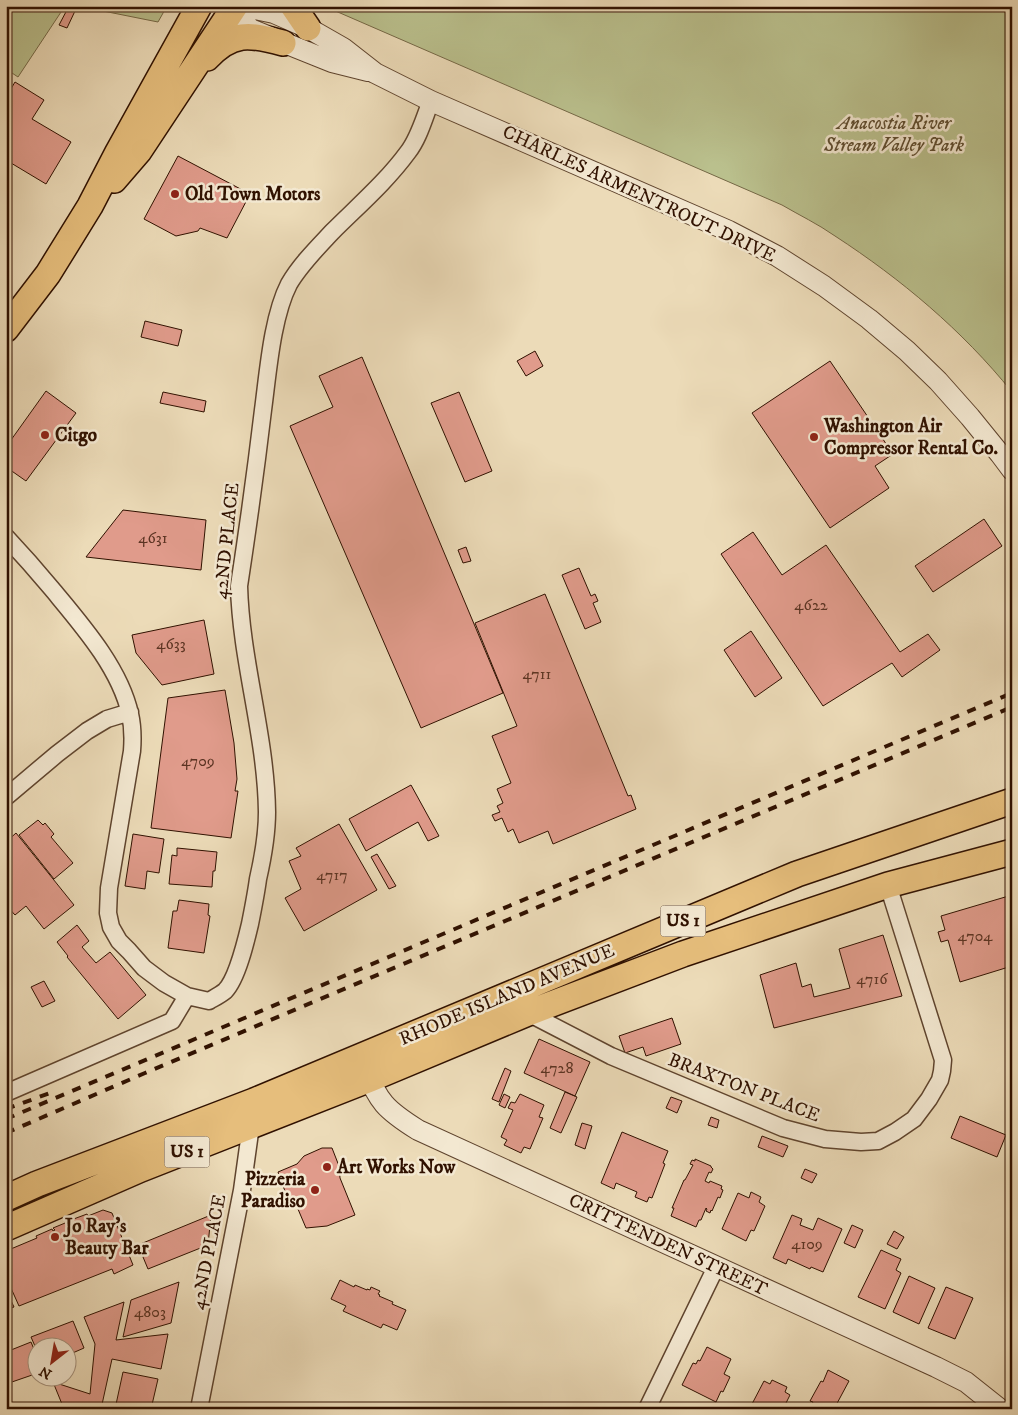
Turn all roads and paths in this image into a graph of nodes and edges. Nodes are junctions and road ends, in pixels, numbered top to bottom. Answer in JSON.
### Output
{"nodes":[{"id":1,"x":199,"y":6,"type":"edge"},
{"id":2,"x":293,"y":6,"type":"edge"},
{"id":3,"x":234,"y":7,"type":"edge"},
{"id":4,"x":308,"y":28,"type":"junction"},
{"id":5,"x":283,"y":43,"type":"junction"},
{"id":6,"x":175,"y":50,"type":"junction"},
{"id":7,"x":375,"y":73,"type":"junction"},
{"id":8,"x":187,"y":80,"type":"junction"},
{"id":9,"x":431,"y":101,"type":"junction"},
{"id":10,"x":90,"y":206,"type":"junction"},
{"id":11,"x":9,"y":320,"type":"edge"},
{"id":12,"x":1012,"y":470,"type":"edge"},
{"id":13,"x":6,"y":537,"type":"edge"},
{"id":14,"x":130,"y":712,"type":"junction"},
{"id":15,"x":6,"y":797,"type":"edge"},
{"id":16,"x":1012,"y":801,"type":"edge"},
{"id":17,"x":1012,"y":852,"type":"edge"},
{"id":18,"x":888,"y":885,"type":"junction"},
{"id":19,"x":187,"y":996,"type":"junction"},
{"id":20,"x":528,"y":1013,"type":"junction"},
{"id":21,"x":360,"y":1056,"type":"junction"},
{"id":22,"x":370,"y":1079,"type":"junction"},
{"id":23,"x":6,"y":1093,"type":"edge"},
{"id":24,"x":254,"y":1101,"type":"junction"},
{"id":25,"x":252,"y":1126,"type":"junction"},
{"id":26,"x":6,"y":1198,"type":"edge"},
{"id":27,"x":6,"y":1228,"type":"edge"},
{"id":28,"x":716,"y":1267,"type":"junction"},
{"id":29,"x":199,"y":1409,"type":"edge"},
{"id":30,"x":647,"y":1409,"type":"edge"},
{"id":31,"x":1000,"y":1409,"type":"edge"}],
"edges":[{"from":1,"to":6,"type":"main road"},
{"from":2,"to":4,"type":"main road"},
{"from":3,"to":4,"type":"street","name":"CHARLES ARMENTROUT DRIVE"},
{"from":3,"to":5,"type":"street","name":"CHARLES ARMENTROUT DRIVE"},
{"from":3,"to":6,"type":"main road"},
{"from":3,"to":8,"type":"main road"},
{"from":4,"to":7,"type":"street","name":"CHARLES ARMENTROUT DRIVE"},
{"from":5,"to":7,"type":"street","name":"CHARLES ARMENTROUT DRIVE"},
{"from":5,"to":8,"type":"main road"},
{"from":6,"to":10,"type":"main road"},
{"from":7,"to":9,"type":"street","name":"CHARLES ARMENTROUT DRIVE"},
{"from":8,"to":10,"type":"main road"},
{"from":9,"to":12,"type":"street","name":"CHARLES ARMENTROUT DRIVE"},
{"from":9,"to":19,"type":"street","name":"42ND PLACE"},
{"from":10,"to":11,"type":"main road"},
{"from":13,"to":14,"type":"street"},
{"from":14,"to":15,"type":"street"},
{"from":14,"to":19,"type":"street"},
{"from":16,"to":21,"type":"main road","name":"RHODE ISLAND AVENUE","number":"US 1"},
{"from":17,"to":18,"type":"main road","name":"RHODE ISLAND AVENUE","number":"US 1"},
{"from":18,"to":20,"type":"main road","name":"RHODE ISLAND AVENUE","number":"US 1"},
{"from":18,"to":20,"type":"street","name":"BRAXTON PLACE"},
{"from":19,"to":23,"type":"street"},
{"from":20,"to":22,"type":"main road","name":"RHODE ISLAND AVENUE","number":"US 1"},
{"from":21,"to":22,"type":"street","name":"CRITTENDEN STREET"},
{"from":21,"to":24,"type":"main road","name":"RHODE ISLAND AVENUE","number":"US 1"},
{"from":22,"to":25,"type":"main road","name":"RHODE ISLAND AVENUE","number":"US 1"},
{"from":22,"to":28,"type":"street","name":"CRITTENDEN STREET"},
{"from":24,"to":25,"type":"street","name":"42ND PLACE"},
{"from":24,"to":26,"type":"main road","name":"RHODE ISLAND AVENUE","number":"US 1"},
{"from":25,"to":27,"type":"main road","name":"RHODE ISLAND AVENUE","number":"US 1"},
{"from":25,"to":29,"type":"street","name":"42ND PLACE"},
{"from":28,"to":30,"type":"street"},
{"from":28,"to":31,"type":"street","name":"CRITTENDEN STREET"}]}
